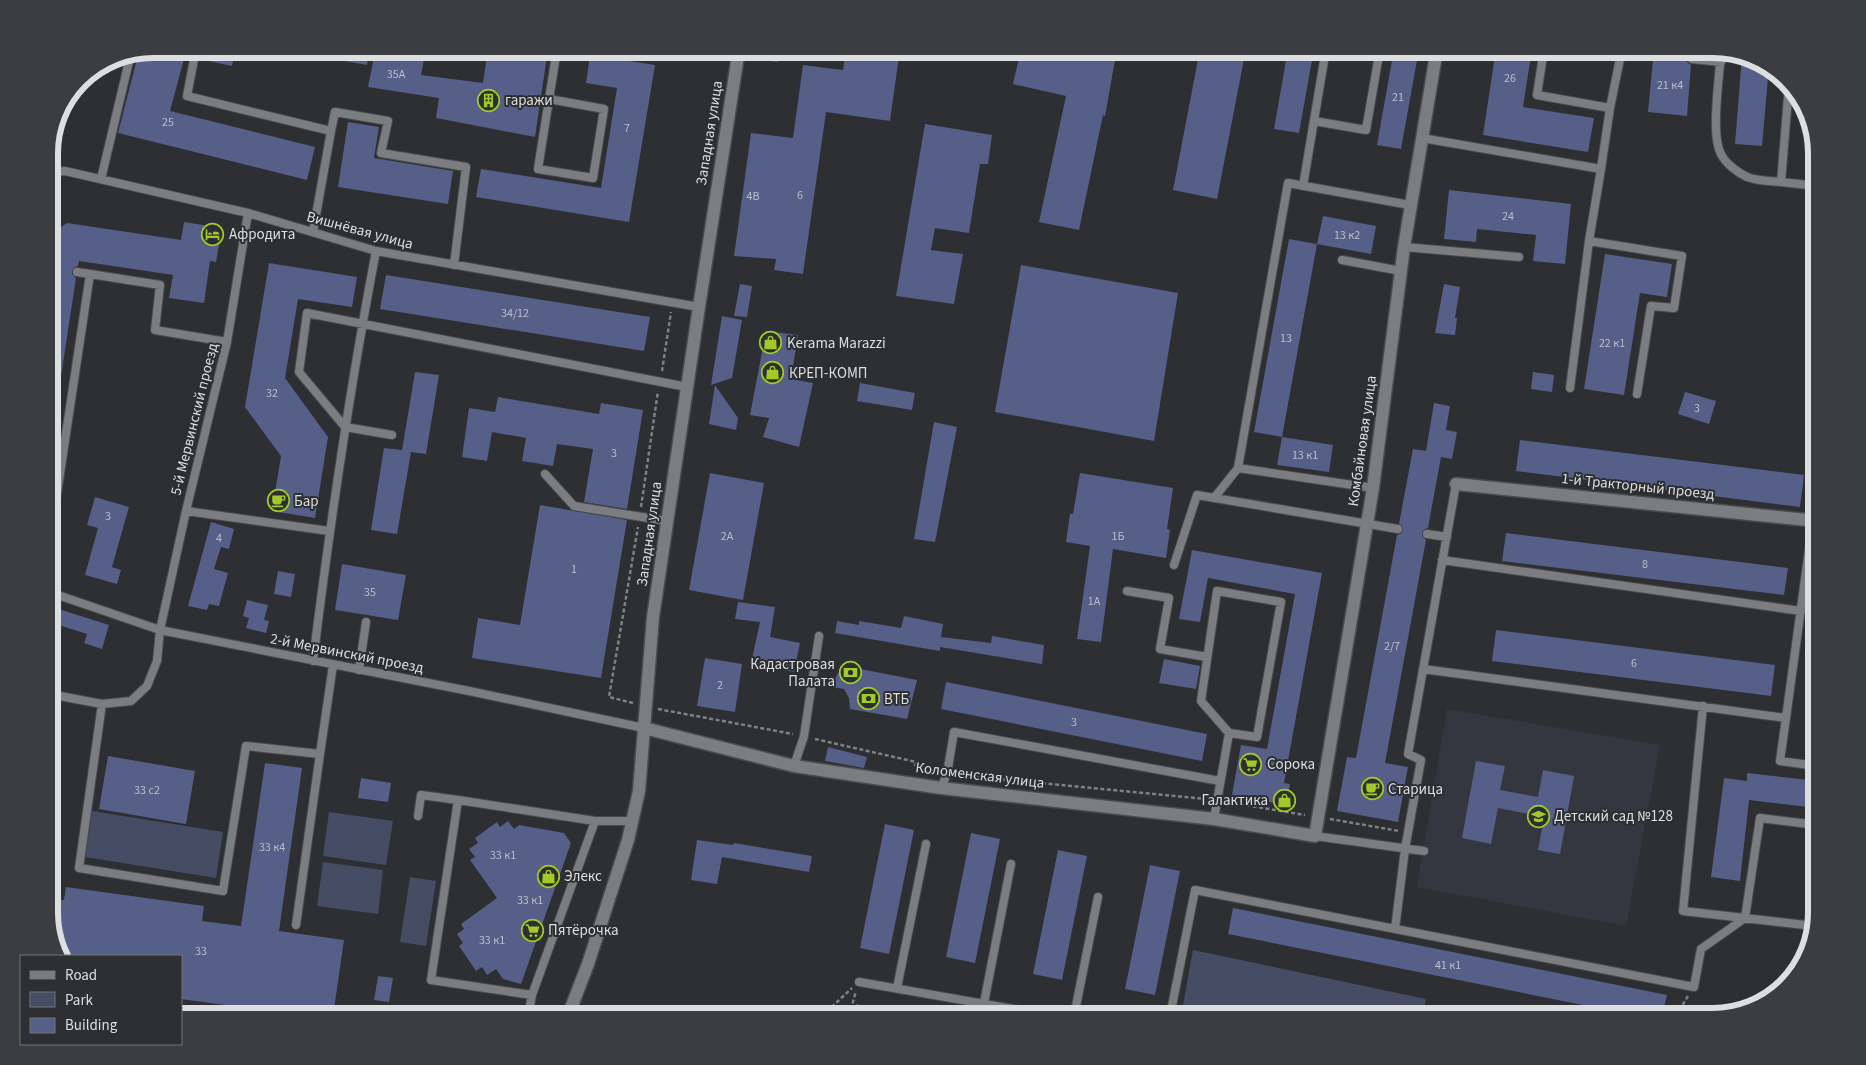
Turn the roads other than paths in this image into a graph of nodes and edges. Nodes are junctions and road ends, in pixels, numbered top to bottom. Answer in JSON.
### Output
{"nodes":[{"id":1,"x":194,"y":58,"type":"edge"},
{"id":2,"x":556,"y":58,"type":"edge"},
{"id":3,"x":738,"y":58,"type":"edge"},
{"id":4,"x":1324,"y":58,"type":"edge"},
{"id":5,"x":1378,"y":58,"type":"edge"},
{"id":6,"x":1435,"y":58,"type":"edge"},
{"id":7,"x":1543,"y":58,"type":"edge"},
{"id":8,"x":1620,"y":58,"type":"edge"},
{"id":9,"x":1721,"y":58,"type":"edge"},
{"id":10,"x":1692,"y":59,"type":"dead end"},
{"id":11,"x":129,"y":61,"type":"edge"},
{"id":12,"x":1721,"y":62,"type":"junction"},
{"id":13,"x":1788,"y":95,"type":"edge"},
{"id":14,"x":549,"y":99,"type":"junction"},
{"id":15,"x":1610,"y":108,"type":"junction"},
{"id":16,"x":1314,"y":121,"type":"junction"},
{"id":17,"x":331,"y":132,"type":"junction"},
{"id":18,"x":1422,"y":138,"type":"junction"},
{"id":19,"x":1601,"y":168,"type":"junction"},
{"id":20,"x":58,"y":172,"type":"edge"},
{"id":21,"x":101,"y":179,"type":"junction"},
{"id":22,"x":1781,"y":182,"type":"junction"},
{"id":23,"x":1808,"y":185,"type":"edge"},
{"id":24,"x":1303,"y":186,"type":"junction"},
{"id":25,"x":1410,"y":205,"type":"junction"},
{"id":26,"x":248,"y":213,"type":"junction"},
{"id":27,"x":313,"y":232,"type":"junction"},
{"id":28,"x":1588,"y":241,"type":"junction"},
{"id":29,"x":1404,"y":247,"type":"junction"},
{"id":30,"x":376,"y":251,"type":"junction"},
{"id":31,"x":1519,"y":256,"type":"dead end"},
{"id":32,"x":1342,"y":260,"type":"dead end"},
{"id":33,"x":454,"y":265,"type":"junction"},
{"id":34,"x":1401,"y":271,"type":"junction"},
{"id":35,"x":77,"y":272,"type":"dead end"},
{"id":36,"x":90,"y":274,"type":"junction"},
{"id":37,"x":699,"y":307,"type":"junction"},
{"id":38,"x":362,"y":323,"type":"junction"},
{"id":39,"x":227,"y":342,"type":"junction"},
{"id":40,"x":687,"y":387,"type":"junction"},
{"id":41,"x":1570,"y":388,"type":"dead end"},
{"id":42,"x":1637,"y":394,"type":"dead end"},
{"id":43,"x":345,"y":427,"type":"junction"},
{"id":44,"x":392,"y":435,"type":"dead end"},
{"id":45,"x":1238,"y":468,"type":"junction"},
{"id":46,"x":545,"y":474,"type":"dead end"},
{"id":47,"x":1456,"y":484,"type":"joint"},
{"id":48,"x":58,"y":487,"type":"edge"},
{"id":49,"x":1373,"y":488,"type":"junction"},
{"id":50,"x":1214,"y":498,"type":"junction"},
{"id":51,"x":186,"y":511,"type":"junction"},
{"id":52,"x":1808,"y":520,"type":"edge"},
{"id":53,"x":667,"y":521,"type":"junction"},
{"id":54,"x":1367,"y":525,"type":"junction"},
{"id":55,"x":1398,"y":529,"type":"dead end"},
{"id":56,"x":329,"y":531,"type":"junction"},
{"id":57,"x":1427,"y":534,"type":"dead end"},
{"id":58,"x":1446,"y":536,"type":"junction"},
{"id":59,"x":1442,"y":560,"type":"junction"},
{"id":60,"x":1808,"y":563,"type":"edge"},
{"id":61,"x":1174,"y":565,"type":"dead end"},
{"id":62,"x":1127,"y":591,"type":"dead end"},
{"id":63,"x":58,"y":595,"type":"edge"},
{"id":64,"x":1800,"y":611,"type":"junction"},
{"id":65,"x":366,"y":622,"type":"dead end"},
{"id":66,"x":160,"y":630,"type":"junction"},
{"id":67,"x":819,"y":636,"type":"dead end"},
{"id":68,"x":1207,"y":657,"type":"junction"},
{"id":69,"x":313,"y":661,"type":"junction"},
{"id":70,"x":333,"y":665,"type":"junction"},
{"id":71,"x":1423,"y":669,"type":"junction"},
{"id":72,"x":359,"y":670,"type":"junction"},
{"id":73,"x":58,"y":696,"type":"edge"},
{"id":74,"x":102,"y":704,"type":"junction"},
{"id":75,"x":1703,"y":706,"type":"junction"},
{"id":76,"x":1786,"y":718,"type":"junction"},
{"id":77,"x":644,"y":728,"type":"junction"},
{"id":78,"x":1229,"y":733,"type":"junction"},
{"id":79,"x":320,"y":754,"type":"junction"},
{"id":80,"x":1808,"y":765,"type":"edge"},
{"id":81,"x":794,"y":766,"type":"junction"},
{"id":82,"x":1220,"y":781,"type":"junction"},
{"id":83,"x":941,"y":788,"type":"junction"},
{"id":84,"x":458,"y":800,"type":"junction"},
{"id":85,"x":418,"y":816,"type":"dead end"},
{"id":86,"x":1214,"y":818,"type":"junction"},
{"id":87,"x":595,"y":821,"type":"junction"},
{"id":88,"x":633,"y":821,"type":"junction"},
{"id":89,"x":1808,"y":824,"type":"edge"},
{"id":90,"x":1315,"y":836,"type":"junction"},
{"id":91,"x":926,"y":844,"type":"dead end"},
{"id":92,"x":1404,"y":849,"type":"junction"},
{"id":93,"x":1424,"y":852,"type":"dead end"},
{"id":94,"x":1011,"y":864,"type":"dead end"},
{"id":95,"x":1098,"y":897,"type":"dead end"},
{"id":96,"x":1745,"y":918,"type":"junction"},
{"id":97,"x":296,"y":925,"type":"dead end"},
{"id":98,"x":1808,"y":925,"type":"edge"},
{"id":99,"x":1394,"y":929,"type":"junction"},
{"id":100,"x":859,"y":982,"type":"road end"},
{"id":101,"x":897,"y":988,"type":"junction"},
{"id":102,"x":532,"y":995,"type":"junction"},
{"id":103,"x":984,"y":1003,"type":"junction"},
{"id":104,"x":530,"y":1008,"type":"edge"},
{"id":105,"x":571,"y":1008,"type":"edge"},
{"id":106,"x":1011,"y":1008,"type":"edge"},
{"id":107,"x":1076,"y":1008,"type":"edge"},
{"id":108,"x":1172,"y":1008,"type":"edge"}],
"edges":[{"from":1,"to":17,"type":"lane"},
{"from":2,"to":14,"type":"lane"},
{"from":3,"to":37,"type":"street","name":"Западная улица"},
{"from":4,"to":16,"type":"lane"},
{"from":5,"to":16,"type":"lane"},
{"from":6,"to":18,"type":"street","name":"Комбайновая улица"},
{"from":7,"to":15,"type":"lane"},
{"from":8,"to":15,"type":"lane"},
{"from":9,"to":12,"type":"lane"},
{"from":10,"to":12,"type":"lane"},
{"from":11,"to":21,"type":"lane"},
{"from":12,"to":22,"type":"lane"},
{"from":13,"to":22,"type":"lane"},
{"from":14,"to":14,"type":"lane"},
{"from":15,"to":19,"type":"lane"},
{"from":16,"to":24,"type":"lane"},
{"from":17,"to":27,"type":"lane"},
{"from":17,"to":33,"type":"lane"},
{"from":18,"to":19,"type":"lane"},
{"from":18,"to":25,"type":"street","name":"Комбайновая улица"},
{"from":19,"to":28,"type":"lane"},
{"from":20,"to":21,"type":"lane","name":"Вишнёвая улица"},
{"from":21,"to":26,"type":"lane","name":"Вишнёвая улица"},
{"from":22,"to":23,"type":"lane"},
{"from":24,"to":25,"type":"lane"},
{"from":24,"to":45,"type":"lane"},
{"from":25,"to":29,"type":"street","name":"Комбайновая улица"},
{"from":26,"to":27,"type":"lane","name":"Вишнёвая улица"},
{"from":26,"to":39,"type":"lane","name":"5-й Мервинский проезд"},
{"from":27,"to":30,"type":"lane","name":"Вишнёвая улица"},
{"from":28,"to":41,"type":"lane"},
{"from":28,"to":42,"type":"lane"},
{"from":29,"to":31,"type":"lane"},
{"from":29,"to":34,"type":"street","name":"Комбайновая улица"},
{"from":30,"to":33,"type":"lane","name":"Вишнёвая улица"},
{"from":30,"to":38,"type":"lane"},
{"from":32,"to":34,"type":"lane"},
{"from":33,"to":37,"type":"lane","name":"Вишнёвая улица"},
{"from":34,"to":49,"type":"street","name":"Комбайновая улица"},
{"from":35,"to":36,"type":"lane"},
{"from":36,"to":39,"type":"lane"},
{"from":36,"to":48,"type":"lane"},
{"from":37,"to":40,"type":"street","name":"Западная улица"},
{"from":38,"to":40,"type":"lane"},
{"from":38,"to":43,"type":"lane"},
{"from":38,"to":43,"type":"lane"},
{"from":39,"to":51,"type":"lane","name":"5-й Мервинский проезд"},
{"from":40,"to":53,"type":"street","name":"Западная улица"},
{"from":43,"to":44,"type":"lane"},
{"from":43,"to":56,"type":"lane"},
{"from":45,"to":49,"type":"lane"},
{"from":45,"to":50,"type":"lane"},
{"from":46,"to":53,"type":"lane"},
{"from":47,"to":52,"type":"street","name":"1-й Тракторный проезд"},
{"from":47,"to":58,"type":"lane"},
{"from":49,"to":54,"type":"street","name":"Комбайновая улица"},
{"from":50,"to":54,"type":"lane"},
{"from":50,"to":61,"type":"lane"},
{"from":51,"to":56,"type":"lane"},
{"from":51,"to":66,"type":"lane","name":"5-й Мервинский проезд"},
{"from":53,"to":77,"type":"street","name":"Западная улица"},
{"from":54,"to":55,"type":"lane"},
{"from":54,"to":90,"type":"street","name":"Комбайновая улица"},
{"from":56,"to":69,"type":"lane"},
{"from":57,"to":58,"type":"lane"},
{"from":58,"to":59,"type":"lane"},
{"from":59,"to":64,"type":"lane"},
{"from":59,"to":71,"type":"lane"},
{"from":60,"to":64,"type":"lane"},
{"from":62,"to":68,"type":"lane"},
{"from":63,"to":66,"type":"lane","name":"2-й Мервинский проезд"},
{"from":64,"to":76,"type":"lane"},
{"from":65,"to":72,"type":"lane"},
{"from":66,"to":69,"type":"lane","name":"2-й Мервинский проезд"},
{"from":66,"to":74,"type":"lane","name":"5-й Мервинский проезд"},
{"from":67,"to":81,"type":"lane"},
{"from":68,"to":78,"type":"lane"},
{"from":68,"to":78,"type":"lane"},
{"from":69,"to":70,"type":"lane","name":"2-й Мервинский проезд"},
{"from":70,"to":72,"type":"lane","name":"2-й Мервинский проезд"},
{"from":70,"to":79,"type":"lane"},
{"from":71,"to":75,"type":"lane"},
{"from":71,"to":92,"type":"lane"},
{"from":72,"to":77,"type":"lane","name":"2-й Мервинский проезд"},
{"from":73,"to":74,"type":"lane","name":"5-й Мервинский проезд"},
{"from":74,"to":79,"type":"lane"},
{"from":75,"to":76,"type":"lane"},
{"from":75,"to":96,"type":"lane"},
{"from":76,"to":80,"type":"lane"},
{"from":77,"to":81,"type":"street","name":"Коломенская улица"},
{"from":77,"to":88,"type":"street","name":"Западная улица"},
{"from":78,"to":82,"type":"lane"},
{"from":79,"to":97,"type":"lane"},
{"from":81,"to":83,"type":"street","name":"Коломенская улица"},
{"from":82,"to":83,"type":"lane"},
{"from":82,"to":86,"type":"lane"},
{"from":83,"to":86,"type":"street","name":"Коломенская улица"},
{"from":84,"to":85,"type":"lane"},
{"from":84,"to":87,"type":"lane"},
{"from":84,"to":102,"type":"lane"},
{"from":86,"to":90,"type":"street","name":"Коломенская улица"},
{"from":87,"to":88,"type":"lane"},
{"from":87,"to":102,"type":"lane"},
{"from":88,"to":105,"type":"street","name":"Западная улица"},
{"from":89,"to":96,"type":"lane"},
{"from":90,"to":92,"type":"lane"},
{"from":91,"to":101,"type":"lane"},
{"from":92,"to":93,"type":"lane"},
{"from":92,"to":99,"type":"lane"},
{"from":94,"to":103,"type":"lane"},
{"from":95,"to":107,"type":"lane"},
{"from":96,"to":98,"type":"lane"},
{"from":96,"to":99,"type":"lane"},
{"from":99,"to":108,"type":"lane"},
{"from":100,"to":101,"type":"lane"},
{"from":101,"to":103,"type":"lane"},
{"from":102,"to":104,"type":"lane"},
{"from":103,"to":106,"type":"lane"}]}
